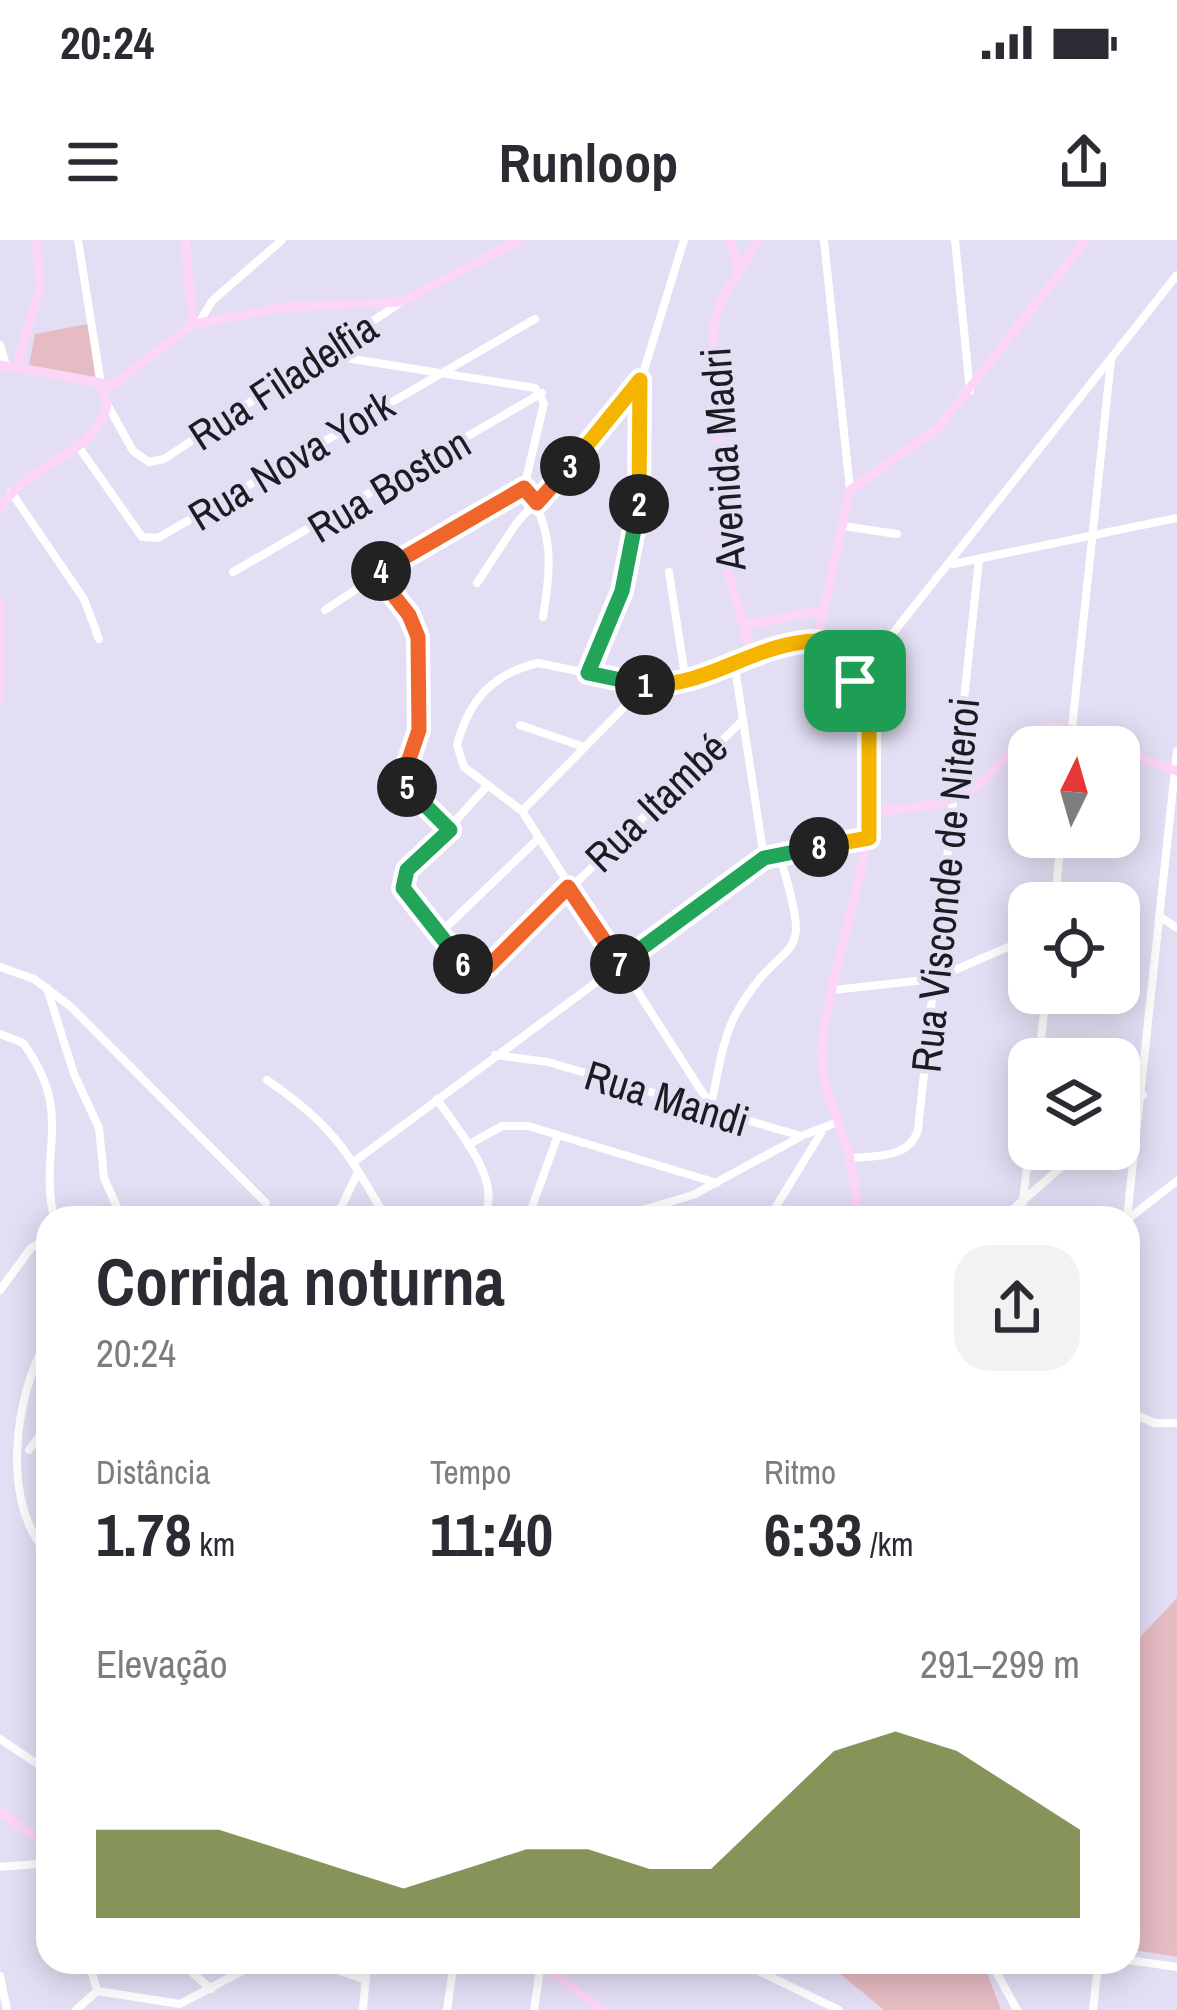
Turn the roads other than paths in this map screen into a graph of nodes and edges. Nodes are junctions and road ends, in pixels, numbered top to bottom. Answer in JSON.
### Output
{"nodes":[{"id":1,"x":36,"y":240,"type":"edge"},
{"id":2,"x":78,"y":240,"type":"edge"},
{"id":3,"x":185,"y":240,"type":"edge"},
{"id":4,"x":282,"y":240,"type":"edge"},
{"id":5,"x":520,"y":240,"type":"edge"},
{"id":6,"x":684,"y":240,"type":"edge"},
{"id":7,"x":730,"y":240,"type":"edge"},
{"id":8,"x":758,"y":240,"type":"edge"},
{"id":9,"x":824,"y":240,"type":"edge"},
{"id":10,"x":955,"y":240,"type":"edge"},
{"id":11,"x":1086,"y":240,"type":"edge"},
{"id":12,"x":738,"y":268,"type":"junction"},
{"id":13,"x":1177,"y":275,"type":"edge"},
{"id":14,"x":401,"y":302,"type":"junction"},
{"id":15,"x":535,"y":320,"type":"dead end"},
{"id":16,"x":196,"y":323,"type":"junction"},
{"id":17,"x":0,"y":345,"type":"edge"},
{"id":18,"x":326,"y":355,"type":"junction"},
{"id":19,"x":1112,"y":359,"type":"junction"},
{"id":20,"x":8,"y":366,"type":"edge"},
{"id":21,"x":439,"y":373,"type":"junction"},
{"id":22,"x":640,"y":380,"type":"junction"},
{"id":23,"x":100,"y":384,"type":"junction"},
{"id":24,"x":970,"y":392,"type":"junction"},
{"id":25,"x":542,"y":393,"type":"junction"},
{"id":26,"x":107,"y":404,"type":"junction"},
{"id":27,"x":78,"y":446,"type":"junction"},
{"id":28,"x":524,"y":488,"type":"junction"},
{"id":29,"x":850,"y":490,"type":"junction"},
{"id":30,"x":10,"y":492,"type":"junction"},
{"id":31,"x":537,"y":503,"type":"junction"},
{"id":32,"x":0,"y":510,"type":"edge"},
{"id":33,"x":1177,"y":518,"type":"edge"},
{"id":34,"x":843,"y":526,"type":"junction"},
{"id":35,"x":897,"y":534,"type":"dead end"},
{"id":36,"x":1093,"y":536,"type":"junction"},
{"id":37,"x":979,"y":559,"type":"junction"},
{"id":38,"x":952,"y":564,"type":"junction"},
{"id":39,"x":233,"y":572,"type":"dead end"},
{"id":40,"x":669,"y":572,"type":"dead end"},
{"id":41,"x":377,"y":574,"type":"junction"},
{"id":42,"x":477,"y":583,"type":"dead end"},
{"id":43,"x":0,"y":601,"type":"edge"},
{"id":44,"x":325,"y":610,"type":"dead end"},
{"id":45,"x":824,"y":610,"type":"junction"},
{"id":46,"x":543,"y":617,"type":"dead end"},
{"id":47,"x":744,"y":625,"type":"junction"},
{"id":48,"x":99,"y":639,"type":"dead end"},
{"id":49,"x":817,"y":641,"type":"junction"},
{"id":50,"x":752,"y":653,"type":"junction"},
{"id":51,"x":734,"y":661,"type":"junction"},
{"id":52,"x":588,"y":673,"type":"junction"},
{"id":53,"x":855,"y":681,"type":"junction"},
{"id":54,"x":686,"y":682,"type":"junction"},
{"id":55,"x":646,"y":685,"type":"junction"},
{"id":56,"x":1,"y":688,"type":"edge"},
{"id":57,"x":0,"y":700,"type":"edge"},
{"id":58,"x":742,"y":721,"type":"junction"},
{"id":59,"x":520,"y":725,"type":"dead end"},
{"id":60,"x":1072,"y":725,"type":"joint"},
{"id":61,"x":584,"y":747,"type":"junction"},
{"id":62,"x":1177,"y":751,"type":"edge"},
{"id":63,"x":1140,"y":758,"type":"edge"},
{"id":64,"x":1176,"y":771,"type":"edge"},
{"id":65,"x":488,"y":785,"type":"junction"},
{"id":66,"x":955,"y":797,"type":"junction"},
{"id":67,"x":522,"y":811,"type":"junction"},
{"id":68,"x":871,"y":812,"type":"junction"},
{"id":69,"x":450,"y":830,"type":"junction"},
{"id":70,"x":539,"y":838,"type":"junction"},
{"id":71,"x":869,"y":838,"type":"junction"},
{"id":72,"x":779,"y":854,"type":"junction"},
{"id":73,"x":764,"y":858,"type":"junction"},
{"id":74,"x":568,"y":887,"type":"junction"},
{"id":75,"x":1159,"y":916,"type":"junction"},
{"id":76,"x":1177,"y":928,"type":"edge"},
{"id":77,"x":439,"y":934,"type":"junction"},
{"id":78,"x":1008,"y":947,"type":"edge"},
{"id":79,"x":619,"y":965,"type":"junction"},
{"id":80,"x":0,"y":967,"type":"edge"},
{"id":81,"x":934,"y":979,"type":"junction"},
{"id":82,"x":47,"y":986,"type":"junction"},
{"id":83,"x":833,"y":990,"type":"junction"},
{"id":84,"x":0,"y":1034,"type":"edge"},
{"id":85,"x":494,"y":1055,"type":"junction"},
{"id":86,"x":267,"y":1080,"type":"dead end"},
{"id":87,"x":1144,"y":1095,"type":"junction"},
{"id":88,"x":1140,"y":1098,"type":"edge"},
{"id":89,"x":437,"y":1100,"type":"junction"},
{"id":90,"x":710,"y":1108,"type":"junction"},
{"id":91,"x":838,"y":1121,"type":"junction"},
{"id":92,"x":822,"y":1131,"type":"junction"},
{"id":93,"x":558,"y":1135,"type":"junction"},
{"id":94,"x":801,"y":1136,"type":"junction"},
{"id":95,"x":468,"y":1145,"type":"junction"},
{"id":96,"x":850,"y":1158,"type":"junction"},
{"id":97,"x":357,"y":1166,"type":"junction"},
{"id":98,"x":1027,"y":1170,"type":"edge"},
{"id":99,"x":1058,"y":1170,"type":"edge"},
{"id":100,"x":1177,"y":1181,"type":"edge"},
{"id":101,"x":717,"y":1184,"type":"junction"},
{"id":102,"x":1024,"y":1199,"type":"junction"},
{"id":103,"x":266,"y":1203,"type":"dead end"},
{"id":104,"x":54,"y":1206,"type":"edge"},
{"id":105,"x":117,"y":1206,"type":"edge"},
{"id":106,"x":341,"y":1206,"type":"edge"},
{"id":107,"x":379,"y":1206,"type":"edge"},
{"id":108,"x":486,"y":1206,"type":"edge"},
{"id":109,"x":531,"y":1206,"type":"edge"},
{"id":110,"x":652,"y":1206,"type":"edge"},
{"id":111,"x":776,"y":1206,"type":"edge"},
{"id":112,"x":857,"y":1206,"type":"edge"},
{"id":113,"x":1016,"y":1206,"type":"edge"},
{"id":114,"x":1023,"y":1206,"type":"edge"},
{"id":115,"x":1130,"y":1206,"type":"edge"},
{"id":116,"x":1140,"y":1209,"type":"edge"},
{"id":117,"x":36,"y":1245,"type":"edge"},
{"id":118,"x":0,"y":1290,"type":"edge"},
{"id":119,"x":36,"y":1358,"type":"edge"},
{"id":120,"x":1140,"y":1417,"type":"edge"},
{"id":121,"x":1177,"y":1423,"type":"edge"},
{"id":122,"x":36,"y":1440,"type":"edge"},
{"id":123,"x":29,"y":1450,"type":"dead end"},
{"id":124,"x":36,"y":1540,"type":"edge"},
{"id":125,"x":0,"y":1738,"type":"edge"},
{"id":126,"x":36,"y":1763,"type":"edge"},
{"id":127,"x":0,"y":1812,"type":"edge"},
{"id":128,"x":36,"y":1838,"type":"edge"},
{"id":129,"x":36,"y":1864,"type":"edge"},
{"id":130,"x":0,"y":1867,"type":"edge"},
{"id":131,"x":1140,"y":1962,"type":"edge"},
{"id":132,"x":1177,"y":1967,"type":"edge"},
{"id":133,"x":92,"y":1974,"type":"edge"},
{"id":134,"x":194,"y":1974,"type":"edge"},
{"id":135,"x":238,"y":1974,"type":"edge"},
{"id":136,"x":356,"y":1974,"type":"edge"},
{"id":137,"x":367,"y":1974,"type":"edge"},
{"id":138,"x":452,"y":1974,"type":"edge"},
{"id":139,"x":538,"y":1974,"type":"edge"},
{"id":140,"x":554,"y":1974,"type":"edge"},
{"id":141,"x":765,"y":1974,"type":"edge"},
{"id":142,"x":998,"y":1974,"type":"edge"},
{"id":143,"x":1097,"y":1974,"type":"edge"},
{"id":144,"x":0,"y":1976,"type":"edge"},
{"id":145,"x":366,"y":1980,"type":"junction"},
{"id":146,"x":211,"y":1989,"type":"junction"},
{"id":147,"x":97,"y":1991,"type":"junction"},
{"id":148,"x":8,"y":2010,"type":"edge"},
{"id":149,"x":76,"y":2010,"type":"edge"},
{"id":150,"x":363,"y":2010,"type":"edge"},
{"id":151,"x":447,"y":2010,"type":"edge"},
{"id":152,"x":534,"y":2010,"type":"edge"},
{"id":153,"x":603,"y":2010,"type":"edge"},
{"id":154,"x":839,"y":2010,"type":"edge"},
{"id":155,"x":1017,"y":2010,"type":"edge"},
{"id":156,"x":1093,"y":2010,"type":"edge"}],
"edges":[{"from":1,"to":20,"type":"main road"},
{"from":2,"to":23,"type":"street"},
{"from":3,"to":16,"type":"main road"},
{"from":4,"to":16,"type":"street"},
{"from":5,"to":14,"type":"main road"},
{"from":6,"to":22,"type":"street"},
{"from":7,"to":12,"type":"main road"},
{"from":8,"to":12,"type":"main road","name":"Avenida Madri"},
{"from":9,"to":29,"type":"street"},
{"from":10,"to":24,"type":"street"},
{"from":11,"to":24,"type":"main road"},
{"from":12,"to":47,"type":"main road","name":"Avenida Madri"},
{"from":13,"to":19,"type":"street"},
{"from":14,"to":16,"type":"main road"},
{"from":14,"to":18,"type":"street","name":"Rua Filadelfia"},
{"from":15,"to":21,"type":"street","name":"Rua Nova York"},
{"from":16,"to":23,"type":"main road"},
{"from":17,"to":20,"type":"street"},
{"from":18,"to":21,"type":"street"},
{"from":18,"to":26,"type":"street","name":"Rua Filadelfia"},
{"from":19,"to":36,"type":"street"},
{"from":19,"to":38,"type":"street"},
{"from":20,"to":23,"type":"main road"},
{"from":21,"to":25,"type":"street"},
{"from":21,"to":27,"type":"street","name":"Rua Nova York"},
{"from":22,"to":31,"type":"street"},
{"from":22,"to":52,"type":"street"},
{"from":23,"to":26,"type":"main road"},
{"from":24,"to":29,"type":"main road"},
{"from":25,"to":28,"type":"street"},
{"from":25,"to":39,"type":"street","name":"Rua Boston"},
{"from":26,"to":27,"type":"main road"},
{"from":27,"to":30,"type":"main road"},
{"from":28,"to":31,"type":"street"},
{"from":28,"to":41,"type":"street"},
{"from":29,"to":34,"type":"main road"},
{"from":30,"to":32,"type":"main road"},
{"from":30,"to":48,"type":"street"},
{"from":31,"to":42,"type":"street"},
{"from":31,"to":46,"type":"street"},
{"from":33,"to":36,"type":"street"},
{"from":34,"to":35,"type":"street"},
{"from":34,"to":45,"type":"main road"},
{"from":36,"to":37,"type":"street"},
{"from":36,"to":60,"type":"street"},
{"from":37,"to":38,"type":"street"},
{"from":37,"to":66,"type":"street","name":"Rua Visconde de Niteroi"},
{"from":38,"to":53,"type":"street"},
{"from":40,"to":54,"type":"street"},
{"from":41,"to":44,"type":"street"},
{"from":41,"to":69,"type":"street"},
{"from":43,"to":56,"type":"main road"},
{"from":45,"to":47,"type":"main road"},
{"from":45,"to":49,"type":"main road"},
{"from":47,"to":50,"type":"main road","name":"Avenida Madri"},
{"from":49,"to":50,"type":"main road"},
{"from":49,"to":53,"type":"main road"},
{"from":50,"to":51,"type":"street"},
{"from":51,"to":54,"type":"street"},
{"from":51,"to":58,"type":"street"},
{"from":52,"to":55,"type":"street"},
{"from":52,"to":65,"type":"street"},
{"from":53,"to":68,"type":"main road"},
{"from":54,"to":55,"type":"street"},
{"from":55,"to":61,"type":"street"},
{"from":56,"to":57,"type":"main road"},
{"from":58,"to":73,"type":"street"},
{"from":58,"to":74,"type":"street","name":"Rua Itambé"},
{"from":59,"to":61,"type":"street"},
{"from":60,"to":66,"type":"main road"},
{"from":61,"to":67,"type":"street"},
{"from":62,"to":64,"type":"street"},
{"from":63,"to":64,"type":"main road"},
{"from":64,"to":75,"type":"street"},
{"from":65,"to":67,"type":"street"},
{"from":65,"to":69,"type":"street"},
{"from":66,"to":68,"type":"main road"},
{"from":66,"to":81,"type":"street","name":"Rua Visconde de Niteroi"},
{"from":67,"to":70,"type":"street"},
{"from":68,"to":71,"type":"main road"},
{"from":69,"to":77,"type":"street"},
{"from":70,"to":74,"type":"street"},
{"from":70,"to":77,"type":"street"},
{"from":71,"to":72,"type":"street"},
{"from":71,"to":83,"type":"main road"},
{"from":72,"to":73,"type":"street"},
{"from":72,"to":90,"type":"street"},
{"from":73,"to":79,"type":"street"},
{"from":74,"to":77,"type":"street","name":"Rua Itambé"},
{"from":74,"to":79,"type":"street"},
{"from":75,"to":76,"type":"street"},
{"from":75,"to":87,"type":"street"},
{"from":78,"to":81,"type":"street"},
{"from":79,"to":85,"type":"street"},
{"from":79,"to":90,"type":"street"},
{"from":80,"to":82,"type":"street"},
{"from":81,"to":83,"type":"street"},
{"from":81,"to":96,"type":"street","name":"Rua Visconde de Niteroi"},
{"from":82,"to":103,"type":"street"},
{"from":82,"to":105,"type":"street"},
{"from":83,"to":91,"type":"main road"},
{"from":84,"to":104,"type":"street"},
{"from":85,"to":89,"type":"street"},
{"from":85,"to":90,"type":"street","name":"Rua Mandi"},
{"from":86,"to":97,"type":"street"},
{"from":87,"to":88,"type":"street"},
{"from":87,"to":115,"type":"street"},
{"from":89,"to":95,"type":"street"},
{"from":89,"to":97,"type":"street"},
{"from":90,"to":94,"type":"street","name":"Rua Mandi"},
{"from":91,"to":92,"type":"street","name":"Rua Mandi"},
{"from":91,"to":96,"type":"main road"},
{"from":92,"to":94,"type":"street","name":"Rua Mandi"},
{"from":92,"to":111,"type":"street"},
{"from":93,"to":95,"type":"street"},
{"from":93,"to":101,"type":"street"},
{"from":93,"to":109,"type":"street"},
{"from":94,"to":101,"type":"street"},
{"from":95,"to":108,"type":"street"},
{"from":96,"to":112,"type":"main road"},
{"from":97,"to":106,"type":"street"},
{"from":97,"to":107,"type":"street"},
{"from":98,"to":102,"type":"street"},
{"from":99,"to":102,"type":"street"},
{"from":100,"to":116,"type":"street"},
{"from":101,"to":110,"type":"street"},
{"from":102,"to":113,"type":"street"},
{"from":102,"to":114,"type":"street"},
{"from":117,"to":118,"type":"street"},
{"from":119,"to":124,"type":"street"},
{"from":120,"to":121,"type":"street"},
{"from":122,"to":123,"type":"street"},
{"from":125,"to":126,"type":"street"},
{"from":127,"to":128,"type":"main road"},
{"from":129,"to":130,"type":"street"},
{"from":131,"to":132,"type":"street"},
{"from":133,"to":147,"type":"street"},
{"from":134,"to":146,"type":"street"},
{"from":135,"to":146,"type":"street"},
{"from":136,"to":145,"type":"street"},
{"from":137,"to":145,"type":"street"},
{"from":138,"to":151,"type":"street"},
{"from":139,"to":152,"type":"street"},
{"from":140,"to":153,"type":"main road"},
{"from":141,"to":154,"type":"street"},
{"from":142,"to":155,"type":"street"},
{"from":143,"to":156,"type":"street"},
{"from":144,"to":148,"type":"street"},
{"from":145,"to":150,"type":"street"},
{"from":146,"to":147,"type":"street"},
{"from":147,"to":149,"type":"street"}]}
